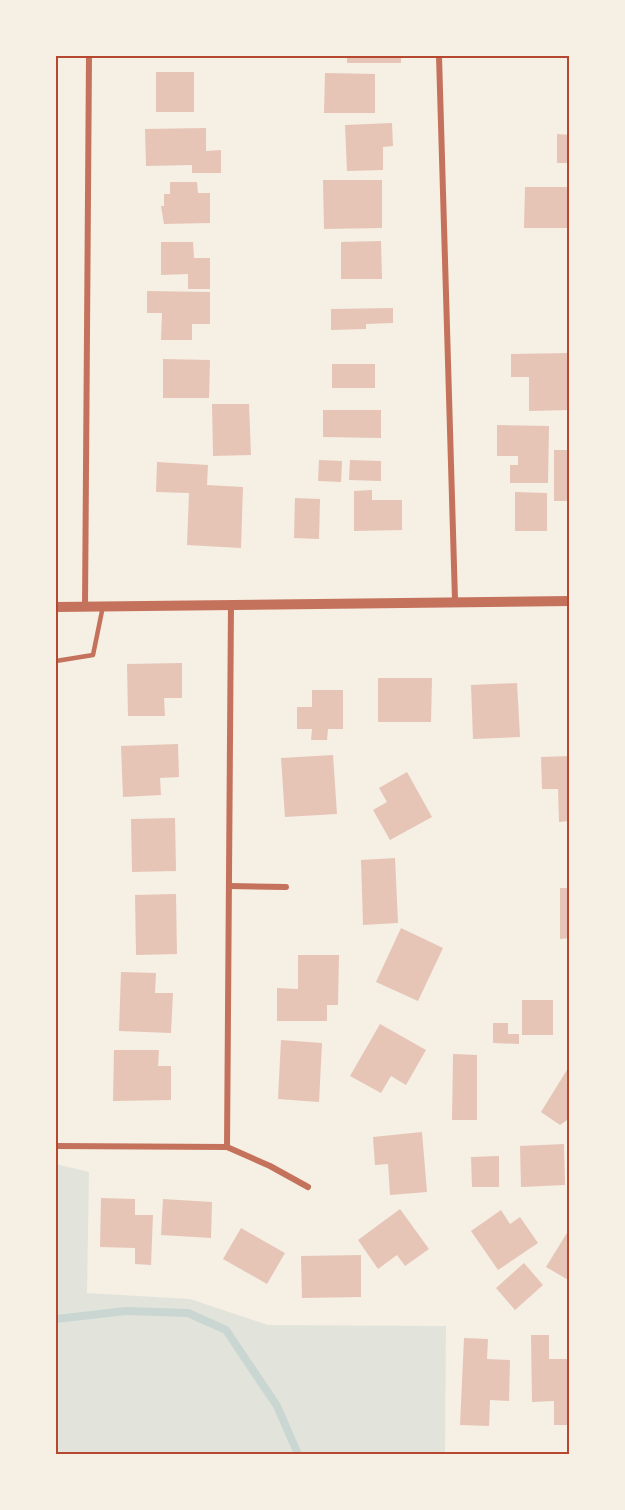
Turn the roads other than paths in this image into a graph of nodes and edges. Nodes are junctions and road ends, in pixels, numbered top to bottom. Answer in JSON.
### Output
{"nodes":[{"id":1,"x":88,"y":56,"type":"edge"},
{"id":2,"x":439,"y":56,"type":"edge"},
{"id":3,"x":454,"y":600,"type":"junction"},
{"id":4,"x":570,"y":601,"type":"edge"},
{"id":5,"x":231,"y":603,"type":"junction"},
{"id":6,"x":103,"y":606,"type":"junction"},
{"id":7,"x":56,"y":607,"type":"edge"},
{"id":8,"x":85,"y":607,"type":"junction"},
{"id":9,"x":56,"y":661,"type":"edge"},
{"id":10,"x":230,"y":886,"type":"junction"},
{"id":11,"x":286,"y":887,"type":"dead end"},
{"id":12,"x":56,"y":1146,"type":"edge"},
{"id":13,"x":227,"y":1147,"type":"junction"},
{"id":14,"x":308,"y":1187,"type":"dead end"}],
"edges":[{"from":1,"to":8,"type":"street"},
{"from":2,"to":3,"type":"street"},
{"from":3,"to":4,"type":"street"},
{"from":3,"to":5,"type":"street"},
{"from":5,"to":6,"type":"street"},
{"from":5,"to":10,"type":"street"},
{"from":6,"to":8,"type":"street"},
{"from":6,"to":9,"type":"lane"},
{"from":7,"to":8,"type":"street"},
{"from":10,"to":11,"type":"street"},
{"from":10,"to":13,"type":"street"},
{"from":12,"to":13,"type":"street"},
{"from":13,"to":14,"type":"street"}]}
